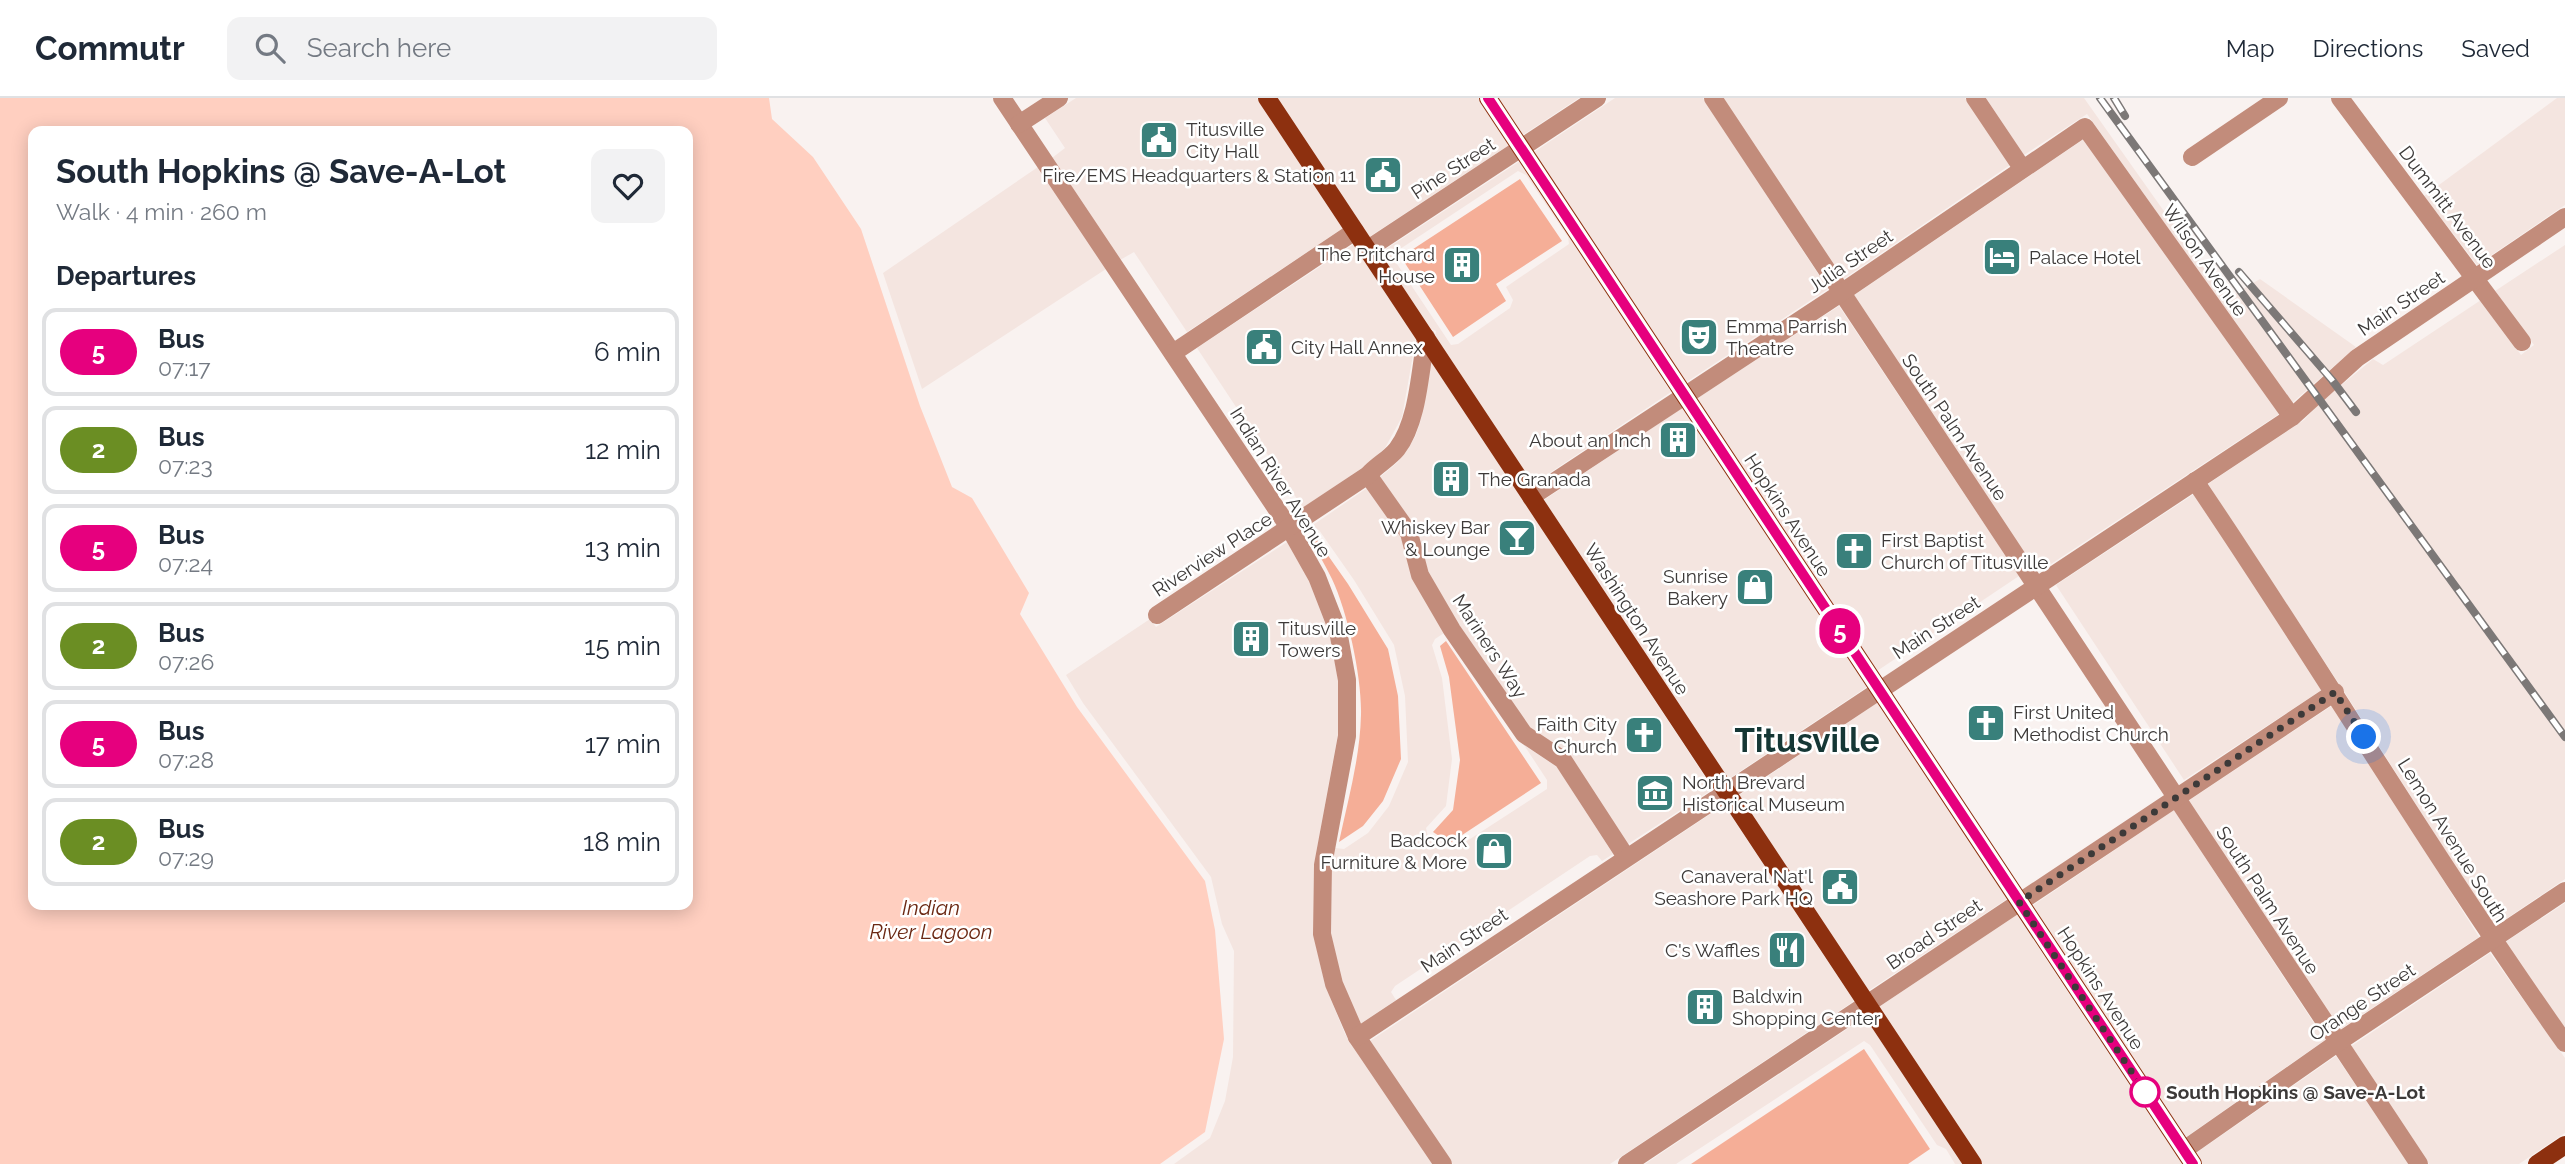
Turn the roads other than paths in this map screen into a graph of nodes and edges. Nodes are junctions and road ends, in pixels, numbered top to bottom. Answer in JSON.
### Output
{"nodes":[{"id":1,"x":1002,"y":98,"type":"edge"},
{"id":2,"x":1059,"y":98,"type":"edge"},
{"id":3,"x":1267,"y":98,"type":"edge"},
{"id":4,"x":1488,"y":98,"type":"edge"},
{"id":5,"x":1597,"y":98,"type":"edge"},
{"id":6,"x":1713,"y":98,"type":"edge"},
{"id":7,"x":1975,"y":98,"type":"edge"},
{"id":8,"x":2279,"y":98,"type":"edge"},
{"id":9,"x":2340,"y":98,"type":"edge"},
{"id":10,"x":1019,"y":124,"type":"junction"},
{"id":11,"x":2085,"y":127,"type":"joint"},
{"id":12,"x":1521,"y":148,"type":"junction"},
{"id":13,"x":2192,"y":157,"type":"dead end"},
{"id":14,"x":2022,"y":168,"type":"junction"},
{"id":15,"x":2565,"y":217,"type":"edge"},
{"id":16,"x":1355,"y":232,"type":"junction"},
{"id":17,"x":1368,"y":249,"type":"junction"},
{"id":18,"x":2475,"y":278,"type":"junction"},
{"id":19,"x":1841,"y":293,"type":"junction"},
{"id":20,"x":1426,"y":337,"type":"junction"},
{"id":21,"x":2522,"y":342,"type":"dead end"},
{"id":22,"x":1172,"y":353,"type":"junction"},
{"id":23,"x":1684,"y":396,"type":"junction"},
{"id":24,"x":2292,"y":417,"type":"junction"},
{"id":25,"x":1368,"y":475,"type":"junction"},
{"id":26,"x":2195,"y":481,"type":"junction"},
{"id":27,"x":1531,"y":497,"type":"junction"},
{"id":28,"x":1290,"y":529,"type":"junction"},
{"id":29,"x":2036,"y":586,"type":"junction"},
{"id":30,"x":1157,"y":615,"type":"dead end"},
{"id":31,"x":1879,"y":690,"type":"junction"},
{"id":32,"x":2335,"y":692,"type":"junction"},
{"id":33,"x":1726,"y":793,"type":"junction"},
{"id":34,"x":2175,"y":797,"type":"junction"},
{"id":35,"x":1626,"y":857,"type":"junction"},
{"id":36,"x":2565,"y":891,"type":"edge"},
{"id":37,"x":2019,"y":902,"type":"junction"},
{"id":38,"x":2492,"y":940,"type":"junction"},
{"id":39,"x":1867,"y":1004,"type":"junction"},
{"id":40,"x":1357,"y":1037,"type":"junction"},
{"id":41,"x":2337,"y":1043,"type":"junction"},
{"id":42,"x":2565,"y":1043,"type":"edge"},
{"id":43,"x":2565,"y":1145,"type":"edge"},
{"id":44,"x":2189,"y":1157,"type":"edge"},
{"id":45,"x":1443,"y":1164,"type":"edge"},
{"id":46,"x":1627,"y":1164,"type":"edge"},
{"id":47,"x":1973,"y":1164,"type":"edge"},
{"id":48,"x":2419,"y":1164,"type":"edge"},
{"id":49,"x":2537,"y":1164,"type":"edge"}],
"edges":[{"from":1,"to":10,"type":"street","name":"Indian River Avenue"},
{"from":2,"to":10,"type":"street"},
{"from":3,"to":16,"type":"main road","name":"Washington Avenue"},
{"from":4,"to":12,"type":"main road","name":"Hopkins Avenue"},
{"from":5,"to":12,"type":"street","name":"Pine Street"},
{"from":6,"to":19,"type":"street","name":"South Palm Avenue"},
{"from":7,"to":14,"type":"street"},
{"from":8,"to":13,"type":"street"},
{"from":9,"to":18,"type":"street","name":"Dummitt Avenue"},
{"from":10,"to":22,"type":"street","name":"Indian River Avenue"},
{"from":11,"to":14,"type":"street","name":"Julia Street"},
{"from":11,"to":24,"type":"street","name":"Wilson Avenue"},
{"from":12,"to":17,"type":"street","name":"Pine Street"},
{"from":12,"to":23,"type":"main road","name":"Hopkins Avenue"},
{"from":14,"to":19,"type":"street","name":"Julia Street"},
{"from":15,"to":18,"type":"street","name":"Main Street"},
{"from":16,"to":17,"type":"main road","name":"Washington Avenue"},
{"from":16,"to":22,"type":"street"},
{"from":17,"to":20,"type":"main road","name":"Washington Avenue"},
{"from":18,"to":21,"type":"street","name":"Dummitt Avenue"},
{"from":18,"to":24,"type":"street","name":"Main Street"},
{"from":19,"to":23,"type":"street","name":"Julia Street"},
{"from":19,"to":29,"type":"street","name":"South Palm Avenue"},
{"from":20,"to":25,"type":"street","name":"Riverview Place"},
{"from":20,"to":27,"type":"main road","name":"Washington Avenue"},
{"from":22,"to":28,"type":"street","name":"Indian River Avenue"},
{"from":23,"to":27,"type":"street","name":"Julia Street"},
{"from":23,"to":31,"type":"main road","name":"Hopkins Avenue"},
{"from":24,"to":26,"type":"street","name":"Main Street"},
{"from":25,"to":28,"type":"street","name":"Riverview Place"},
{"from":25,"to":35,"type":"street","name":"Mariners Way"},
{"from":26,"to":29,"type":"street","name":"Main Street"},
{"from":26,"to":32,"type":"street","name":"Lemon Avenue South"},
{"from":27,"to":33,"type":"main road","name":"Washington Avenue"},
{"from":28,"to":30,"type":"street","name":"Riverview Place"},
{"from":28,"to":40,"type":"street","name":"Indian River Avenue"},
{"from":29,"to":31,"type":"street","name":"Main Street"},
{"from":29,"to":34,"type":"street","name":"South Palm Avenue"},
{"from":31,"to":33,"type":"street","name":"Main Street"},
{"from":31,"to":37,"type":"main road","name":"Hopkins Avenue"},
{"from":32,"to":34,"type":"street","name":"Broad Street"},
{"from":32,"to":38,"type":"street","name":"Lemon Avenue South"},
{"from":33,"to":35,"type":"street","name":"Main Street"},
{"from":33,"to":39,"type":"main road","name":"Washington Avenue"},
{"from":34,"to":37,"type":"street","name":"Broad Street"},
{"from":34,"to":41,"type":"street","name":"South Palm Avenue"},
{"from":35,"to":40,"type":"street","name":"Main Street"},
{"from":36,"to":38,"type":"street","name":"Orange Street"},
{"from":37,"to":39,"type":"street","name":"Broad Street"},
{"from":37,"to":44,"type":"main road","name":"Hopkins Avenue"},
{"from":38,"to":41,"type":"street","name":"Orange Street"},
{"from":38,"to":42,"type":"street","name":"Lemon Avenue South"},
{"from":39,"to":46,"type":"street","name":"Broad Street"},
{"from":39,"to":47,"type":"main road","name":"Washington Avenue"},
{"from":40,"to":45,"type":"street","name":"Indian River Avenue"},
{"from":41,"to":44,"type":"street","name":"Orange Street"},
{"from":41,"to":48,"type":"street","name":"South Palm Avenue"},
{"from":43,"to":49,"type":"main road"}]}
